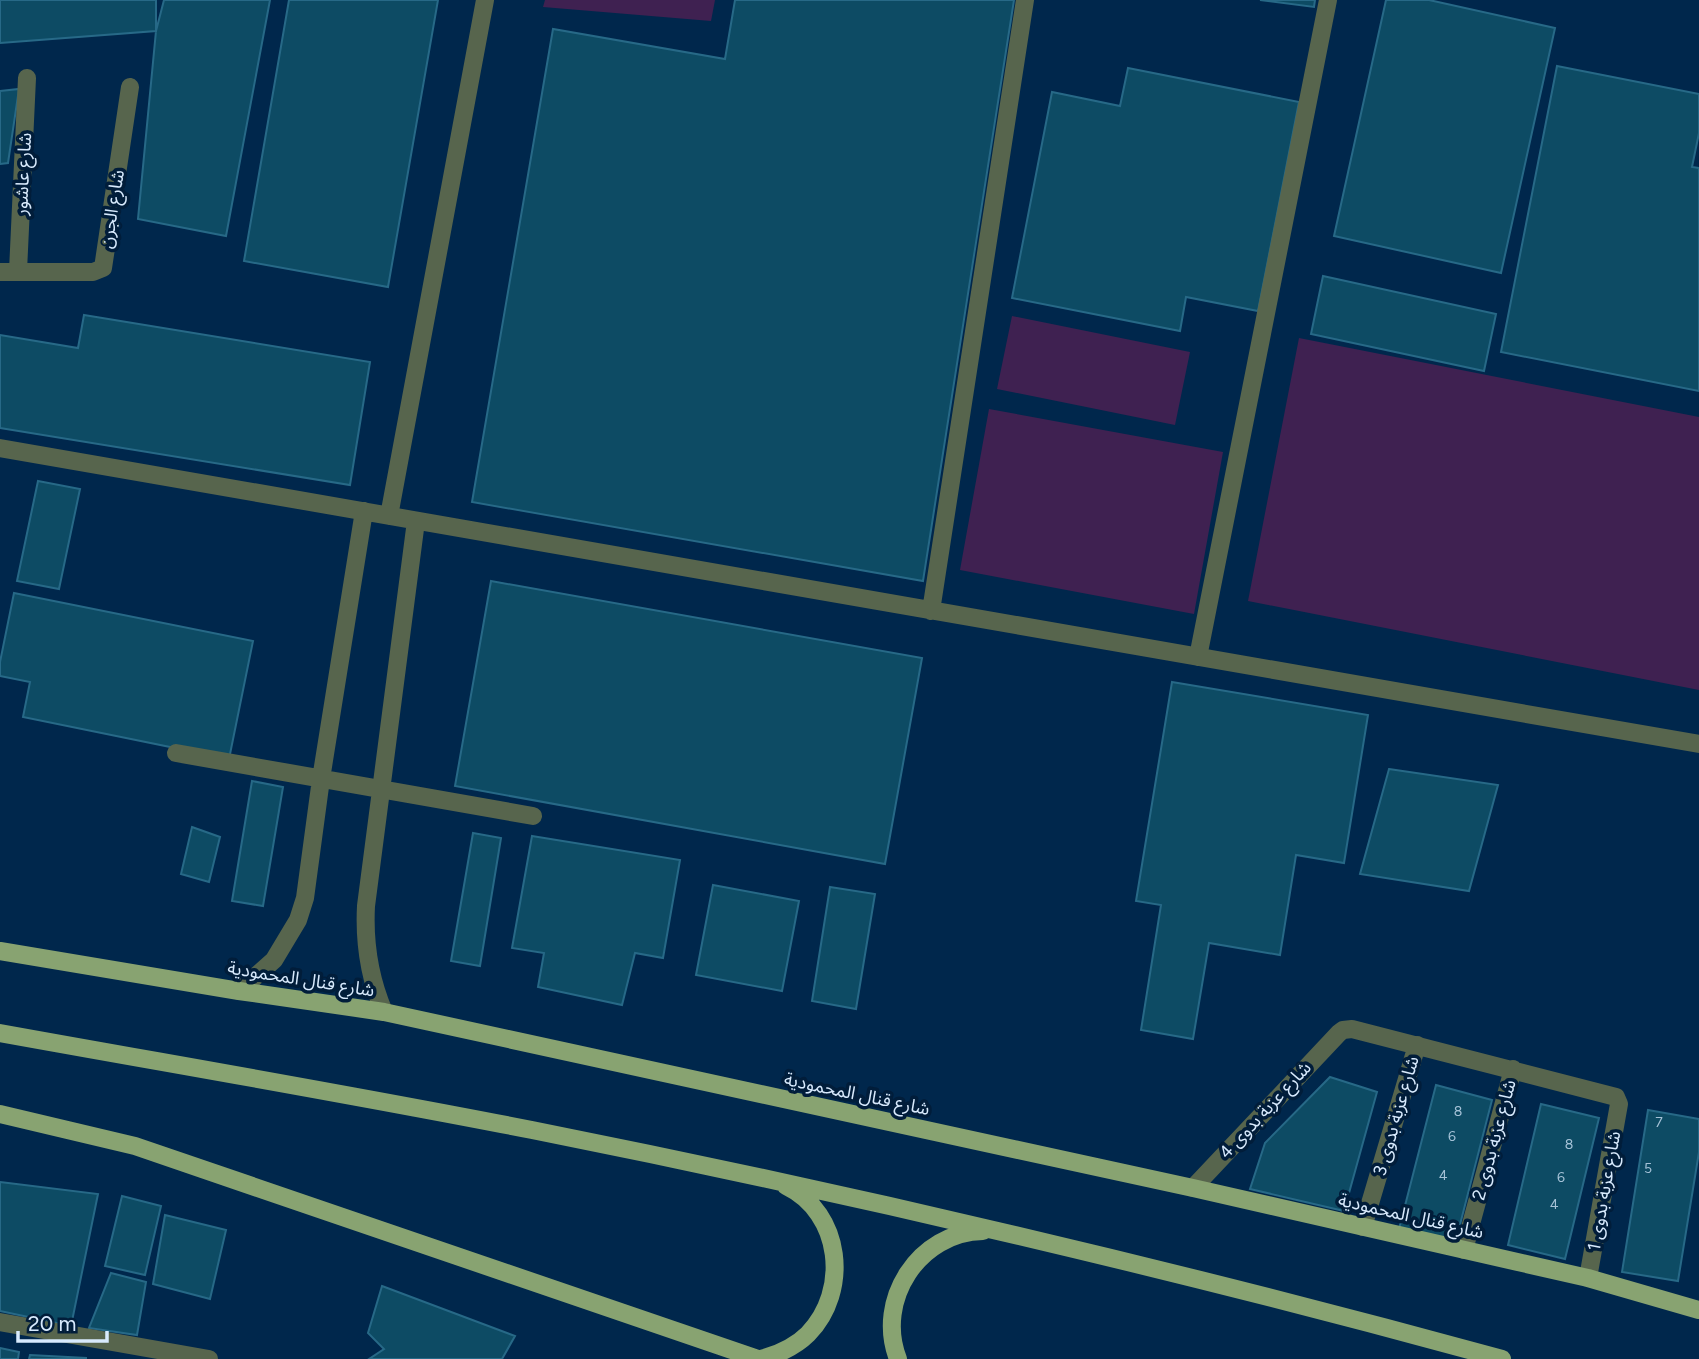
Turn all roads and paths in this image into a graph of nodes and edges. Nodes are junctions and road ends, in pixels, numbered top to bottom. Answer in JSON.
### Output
{"nodes":[{"id":1,"x":485,"y":0,"type":"edge"},
{"id":2,"x":1025,"y":0,"type":"edge"},
{"id":3,"x":1328,"y":0,"type":"edge"},
{"id":4,"x":27,"y":78,"type":"dead end"},
{"id":5,"x":130,"y":87,"type":"dead end"},
{"id":6,"x":9,"y":272,"type":"edge"},
{"id":7,"x":0,"y":448,"type":"edge"},
{"id":8,"x":364,"y":512,"type":"junction"},
{"id":9,"x":389,"y":516,"type":"junction"},
{"id":10,"x":416,"y":521,"type":"junction"},
{"id":11,"x":931,"y":611,"type":"junction"},
{"id":12,"x":1198,"y":657,"type":"junction"},
{"id":13,"x":1699,"y":744,"type":"edge"},
{"id":14,"x":176,"y":753,"type":"dead end"},
{"id":15,"x":321,"y":779,"type":"junction"},
{"id":16,"x":382,"y":790,"type":"junction"},
{"id":17,"x":533,"y":816,"type":"dead end"},
{"id":18,"x":0,"y":951,"type":"edge"},
{"id":19,"x":239,"y":991,"type":"junction"},
{"id":20,"x":384,"y":1012,"type":"junction"},
{"id":21,"x":0,"y":1033,"type":"edge"},
{"id":22,"x":1417,"y":1045,"type":"junction"},
{"id":23,"x":1513,"y":1069,"type":"junction"},
{"id":24,"x":0,"y":1114,"type":"edge"},
{"id":25,"x":774,"y":1180,"type":"junction"},
{"id":26,"x":1193,"y":1188,"type":"junction"},
{"id":27,"x":1363,"y":1227,"type":"junction"},
{"id":28,"x":993,"y":1231,"type":"junction"},
{"id":29,"x":1464,"y":1250,"type":"junction"},
{"id":30,"x":1588,"y":1278,"type":"junction"},
{"id":31,"x":1699,"y":1310,"type":"edge"},
{"id":32,"x":0,"y":1322,"type":"edge"},
{"id":33,"x":209,"y":1359,"type":"edge"},
{"id":34,"x":760,"y":1359,"type":"edge"},
{"id":35,"x":898,"y":1359,"type":"edge"},
{"id":36,"x":1502,"y":1359,"type":"edge"}],
"edges":[{"from":1,"to":9,"type":"street"},
{"from":2,"to":11,"type":"street"},
{"from":3,"to":12,"type":"street"},
{"from":4,"to":6,"type":"street","name":"شارع عاشور"},
{"from":5,"to":6,"type":"street","name":"شارع الجرن"},
{"from":7,"to":8,"type":"street"},
{"from":8,"to":9,"type":"street"},
{"from":8,"to":15,"type":"street"},
{"from":9,"to":10,"type":"street"},
{"from":10,"to":11,"type":"street"},
{"from":10,"to":16,"type":"street"},
{"from":11,"to":12,"type":"street"},
{"from":12,"to":13,"type":"street"},
{"from":14,"to":15,"type":"street"},
{"from":15,"to":16,"type":"street"},
{"from":15,"to":19,"type":"street"},
{"from":16,"to":17,"type":"street"},
{"from":16,"to":20,"type":"street"},
{"from":18,"to":19,"type":"main road","name":"شارع قنال المحمودية"},
{"from":19,"to":20,"type":"main road","name":"شارع قنال المحمودية"},
{"from":20,"to":26,"type":"main road","name":"شارع قنال المحمودية"},
{"from":21,"to":25,"type":"main road"},
{"from":22,"to":23,"type":"street"},
{"from":22,"to":26,"type":"street","name":"شارع عزبة بدوى 4"},
{"from":22,"to":27,"type":"street","name":"شارع عزبة بدوى 3"},
{"from":23,"to":29,"type":"street","name":"شارع عزبة بدوى 2"},
{"from":23,"to":30,"type":"street","name":"شارع عزبة بدوى 1"},
{"from":24,"to":34,"type":"main road"},
{"from":25,"to":28,"type":"main road"},
{"from":25,"to":34,"type":"main road"},
{"from":26,"to":27,"type":"main road","name":"شارع قنال المحمودية"},
{"from":27,"to":29,"type":"main road","name":"شارع قنال المحمودية"},
{"from":28,"to":35,"type":"main road"},
{"from":28,"to":36,"type":"main road"},
{"from":29,"to":30,"type":"main road","name":"شارع قنال المحمودية"},
{"from":30,"to":31,"type":"main road","name":"شارع قنال المحمودية"},
{"from":32,"to":33,"type":"street"}]}
